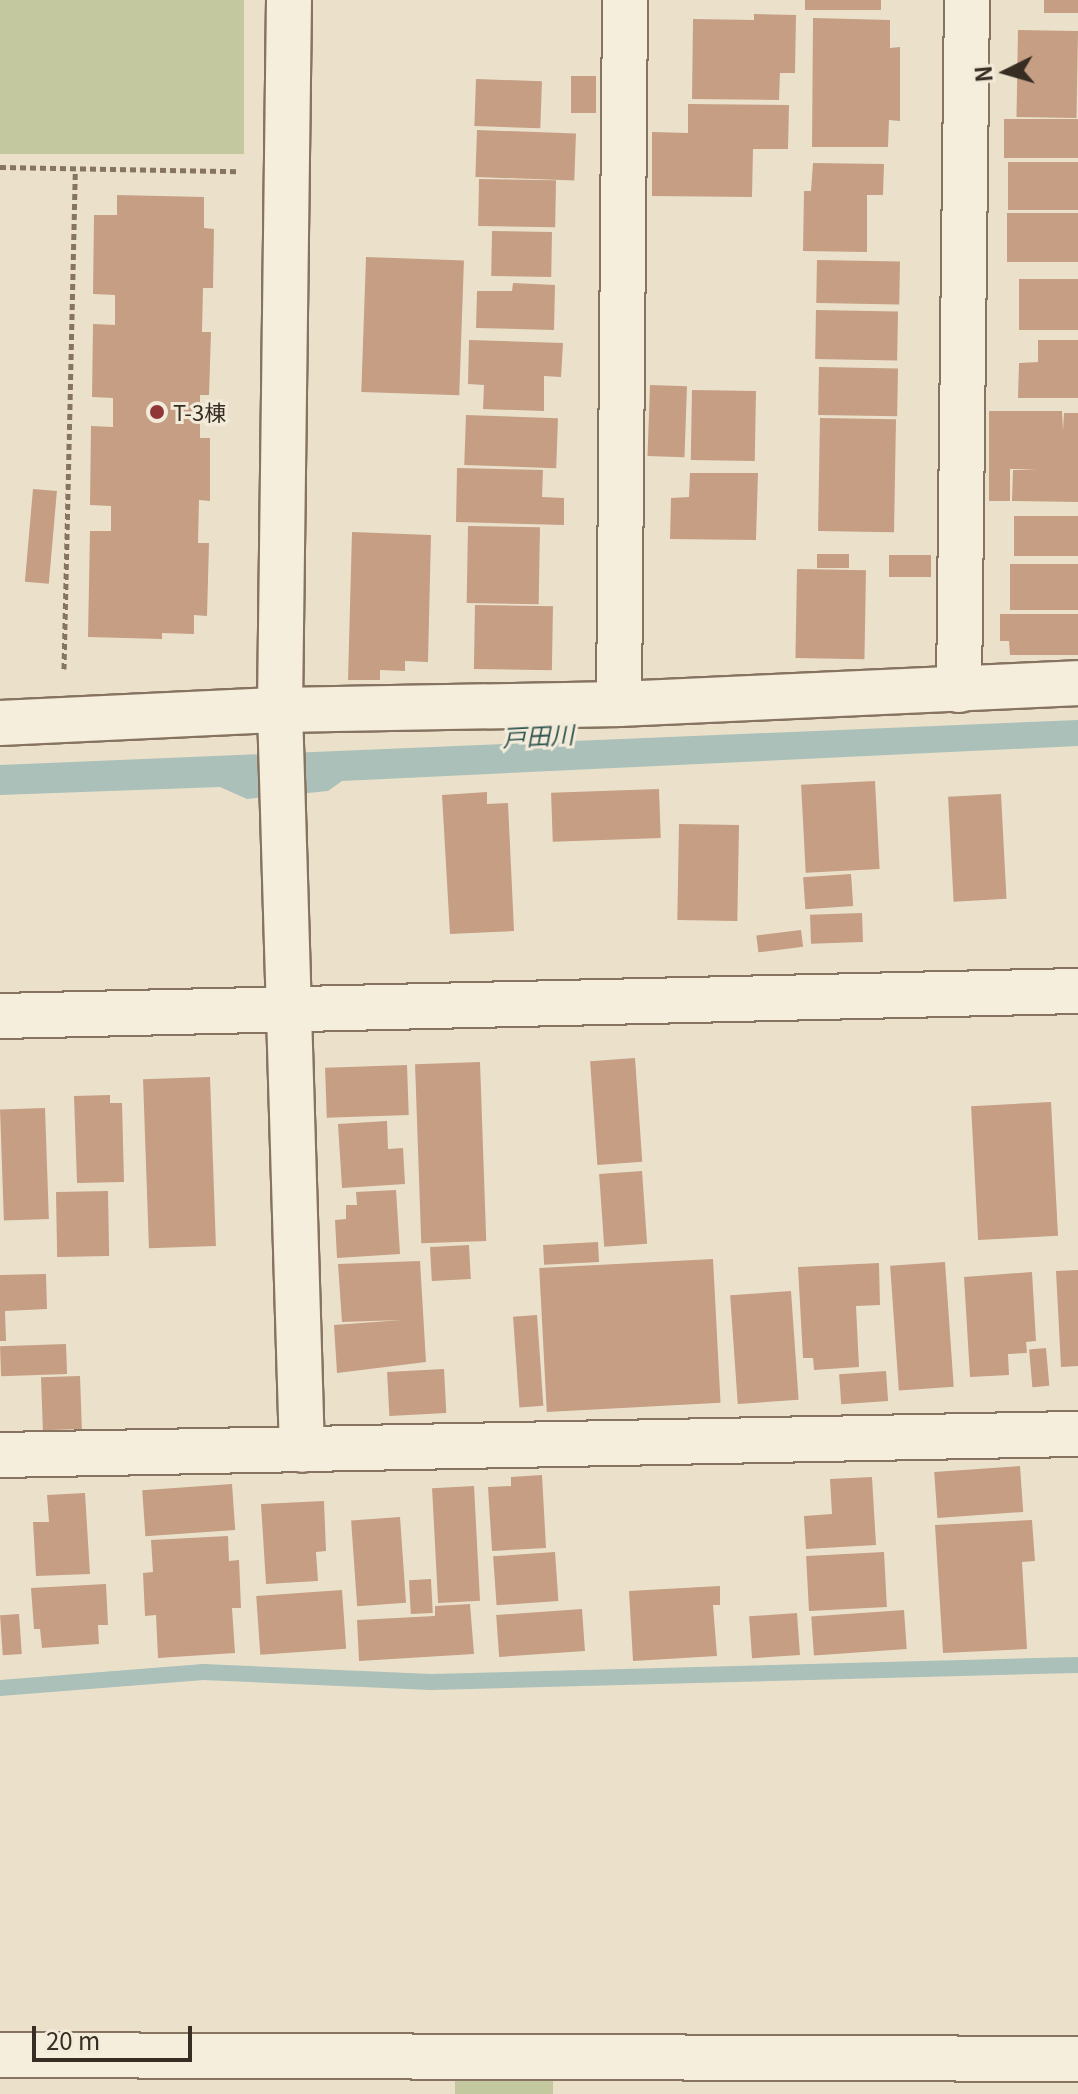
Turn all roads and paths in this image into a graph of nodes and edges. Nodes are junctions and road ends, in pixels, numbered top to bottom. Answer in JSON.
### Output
{"nodes":[{"id":1,"x":289,"y":0,"type":"edge"},
{"id":2,"x":625,"y":0,"type":"edge"},
{"id":3,"x":967,"y":0,"type":"edge"},
{"id":4,"x":0,"y":167,"type":"edge"},
{"id":5,"x":75,"y":170,"type":"junction"},
{"id":6,"x":251,"y":171,"type":"dead end"},
{"id":7,"x":64,"y":680,"type":"dead end"},
{"id":8,"x":1078,"y":683,"type":"edge"},
{"id":9,"x":959,"y":690,"type":"junction"},
{"id":10,"x":619,"y":704,"type":"junction"},
{"id":11,"x":0,"y":723,"type":"edge"},
{"id":12,"x":280,"y":728,"type":"junction"},
{"id":13,"x":1078,"y":991,"type":"edge"},
{"id":14,"x":289,"y":1011,"type":"junction"},
{"id":15,"x":0,"y":1016,"type":"edge"},
{"id":16,"x":1078,"y":1434,"type":"edge"},
{"id":17,"x":302,"y":1450,"type":"junction"},
{"id":18,"x":0,"y":1455,"type":"edge"},
{"id":19,"x":0,"y":2055,"type":"edge"},
{"id":20,"x":1078,"y":2059,"type":"edge"}],
"edges":[{"from":1,"to":12,"type":"street"},
{"from":2,"to":10,"type":"street"},
{"from":3,"to":9,"type":"street"},
{"from":4,"to":5,"type":"path"},
{"from":5,"to":6,"type":"path"},
{"from":5,"to":7,"type":"path"},
{"from":8,"to":9,"type":"street"},
{"from":9,"to":10,"type":"street"},
{"from":10,"to":12,"type":"street"},
{"from":11,"to":12,"type":"street"},
{"from":12,"to":14,"type":"street"},
{"from":13,"to":14,"type":"street"},
{"from":14,"to":15,"type":"street"},
{"from":14,"to":17,"type":"street"},
{"from":16,"to":17,"type":"street"},
{"from":17,"to":18,"type":"street"},
{"from":19,"to":20,"type":"street"}]}
